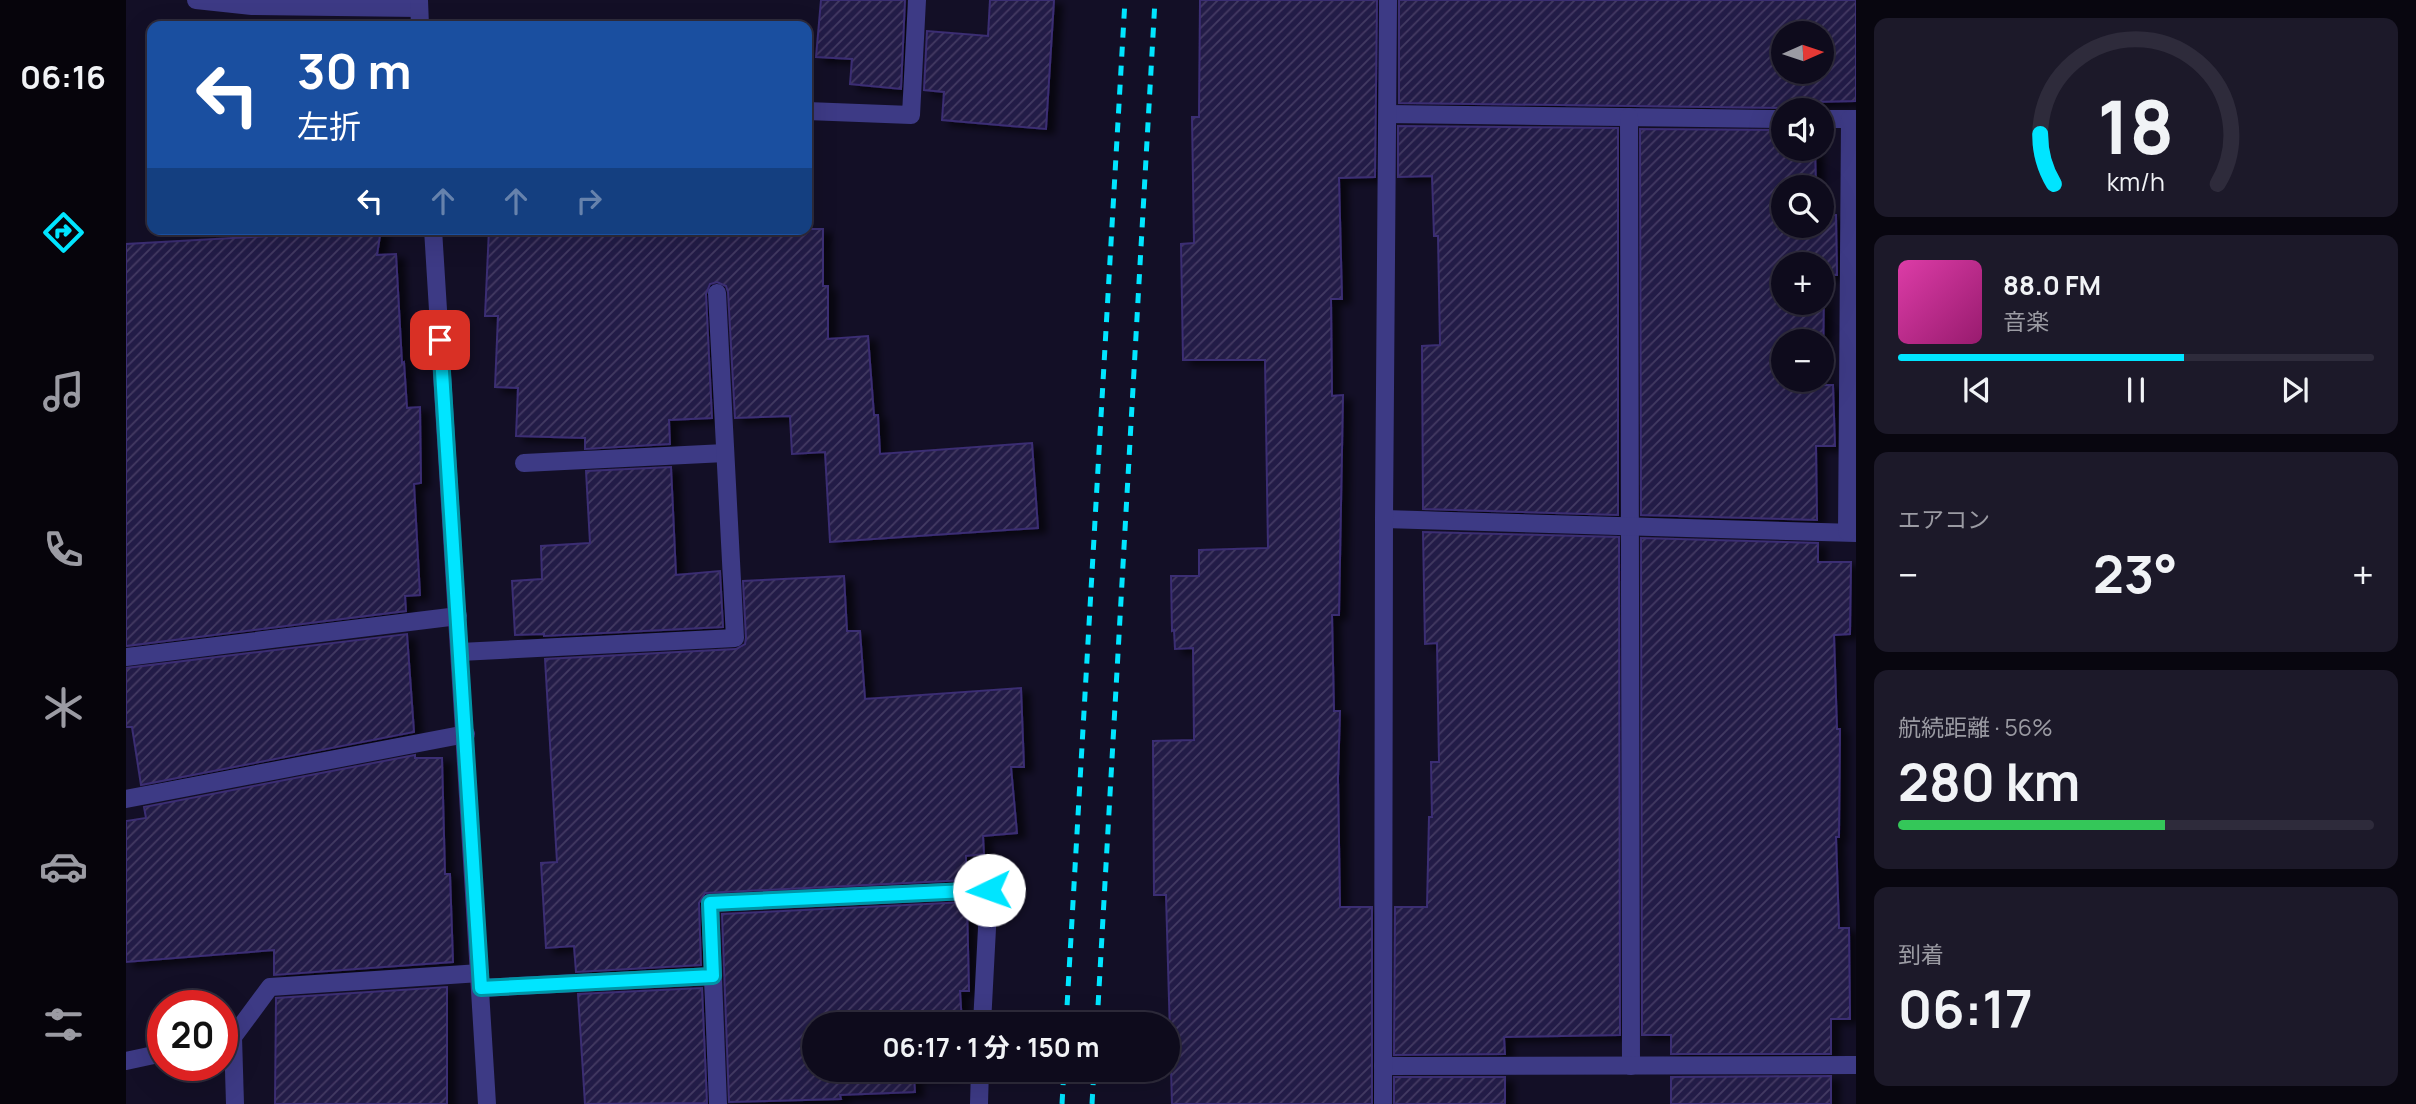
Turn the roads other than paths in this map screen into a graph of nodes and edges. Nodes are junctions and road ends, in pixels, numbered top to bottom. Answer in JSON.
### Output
{"nodes":[{"id":1,"x":197,"y":0,"type":"edge"},
{"id":2,"x":918,"y":0,"type":"edge"},
{"id":3,"x":1388,"y":0,"type":"edge"},
{"id":4,"x":419,"y":4,"type":"edge"},
{"id":5,"x":812,"y":111,"type":"edge"},
{"id":6,"x":1388,"y":114,"type":"junction"},
{"id":7,"x":1629,"y":117,"type":"junction"},
{"id":8,"x":1771,"y":119,"type":"edge"},
{"id":9,"x":1834,"y":119,"type":"edge"},
{"id":10,"x":1853,"y":119,"type":"edge"},
{"id":11,"x":433,"y":235,"type":"edge"},
{"id":12,"x":718,"y":293,"type":"dead end"},
{"id":13,"x":725,"y":453,"type":"junction"},
{"id":14,"x":524,"y":463,"type":"dead end"},
{"id":15,"x":1384,"y":520,"type":"junction"},
{"id":16,"x":1630,"y":526,"type":"junction"},
{"id":17,"x":1851,"y":532,"type":"edge"},
{"id":18,"x":458,"y":616,"type":"junction"},
{"id":19,"x":460,"y":652,"type":"junction"},
{"id":20,"x":126,"y":657,"type":"edge"},
{"id":21,"x":466,"y":734,"type":"junction"},
{"id":22,"x":126,"y":799,"type":"edge"},
{"id":23,"x":713,"y":976,"type":"junction"},
{"id":24,"x":480,"y":981,"type":"junction"},
{"id":25,"x":983,"y":1012,"type":"edge"},
{"id":26,"x":238,"y":1026,"type":"edge"},
{"id":27,"x":147,"y":1056,"type":"edge"},
{"id":28,"x":126,"y":1061,"type":"edge"},
{"id":29,"x":1856,"y":1065,"type":"edge"},
{"id":30,"x":1383,"y":1066,"type":"junction"},
{"id":31,"x":1631,"y":1066,"type":"junction"},
{"id":32,"x":233,"y":1081,"type":"edge"},
{"id":33,"x":980,"y":1082,"type":"edge"},
{"id":34,"x":235,"y":1104,"type":"edge"},
{"id":35,"x":487,"y":1104,"type":"edge"},
{"id":36,"x":718,"y":1104,"type":"edge"},
{"id":37,"x":979,"y":1104,"type":"edge"},
{"id":38,"x":1383,"y":1104,"type":"edge"}],
"edges":[{"from":1,"to":4,"type":"street"},
{"from":2,"to":5,"type":"street"},
{"from":3,"to":6,"type":"street"},
{"from":6,"to":7,"type":"street"},
{"from":6,"to":15,"type":"street"},
{"from":7,"to":8,"type":"street"},
{"from":7,"to":16,"type":"street"},
{"from":9,"to":10,"type":"street"},
{"from":10,"to":17,"type":"street"},
{"from":11,"to":18,"type":"street"},
{"from":12,"to":13,"type":"street"},
{"from":13,"to":14,"type":"street"},
{"from":13,"to":19,"type":"street"},
{"from":15,"to":16,"type":"street"},
{"from":15,"to":30,"type":"street"},
{"from":16,"to":17,"type":"street"},
{"from":16,"to":31,"type":"street"},
{"from":18,"to":19,"type":"street"},
{"from":18,"to":20,"type":"street"},
{"from":19,"to":21,"type":"street"},
{"from":21,"to":22,"type":"street"},
{"from":21,"to":24,"type":"street"},
{"from":23,"to":24,"type":"street"},
{"from":23,"to":25,"type":"street"},
{"from":23,"to":36,"type":"street"},
{"from":24,"to":26,"type":"street"},
{"from":24,"to":35,"type":"street"},
{"from":27,"to":28,"type":"street"},
{"from":29,"to":31,"type":"street"},
{"from":30,"to":31,"type":"street"},
{"from":30,"to":38,"type":"street"},
{"from":32,"to":34,"type":"street"},
{"from":33,"to":37,"type":"street"}]}
